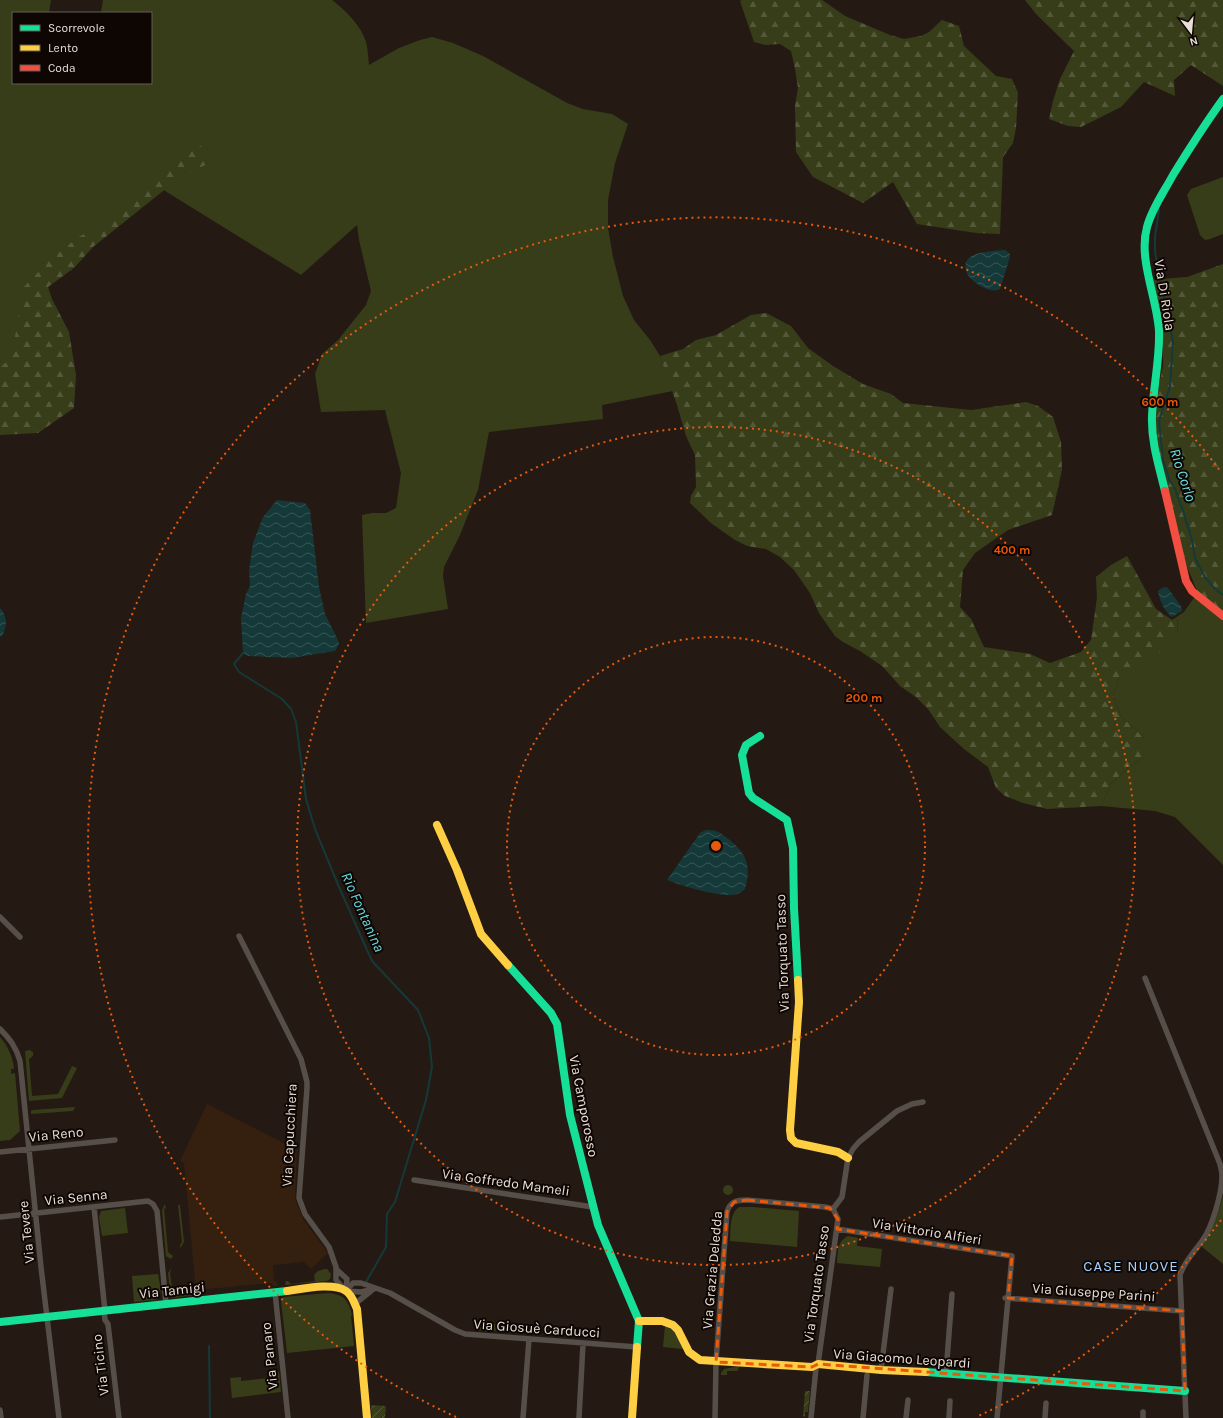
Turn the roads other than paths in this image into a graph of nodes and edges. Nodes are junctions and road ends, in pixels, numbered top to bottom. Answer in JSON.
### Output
{"nodes":[{"id":1,"x":1223,"y":99,"type":"edge"},
{"id":2,"x":1223,"y":616,"type":"edge"},
{"id":3,"x":760,"y":736,"type":"dead end"},
{"id":4,"x":437,"y":825,"type":"dead end"},
{"id":5,"x":0,"y":917,"type":"edge"},
{"id":6,"x":238,"y":936,"type":"dead end"},
{"id":7,"x":20,"y":937,"type":"dead end"},
{"id":8,"x":1145,"y":978,"type":"dead end"},
{"id":9,"x":0,"y":1029,"type":"edge"},
{"id":10,"x":923,"y":1102,"type":"dead end"},
{"id":11,"x":115,"y":1140,"type":"dead end"},
{"id":12,"x":29,"y":1149,"type":"junction"},
{"id":13,"x":0,"y":1152,"type":"edge"},
{"id":14,"x":848,"y":1158,"type":"junction"},
{"id":15,"x":414,"y":1180,"type":"dead end"},
{"id":16,"x":94,"y":1207,"type":"junction"},
{"id":17,"x":593,"y":1207,"type":"junction"},
{"id":18,"x":833,"y":1210,"type":"junction"},
{"id":19,"x":36,"y":1213,"type":"junction"},
{"id":20,"x":0,"y":1217,"type":"edge"},
{"id":21,"x":837,"y":1229,"type":"junction"},
{"id":22,"x":374,"y":1288,"type":"junction"},
{"id":23,"x":890,"y":1289,"type":"dead end"},
{"id":24,"x":275,"y":1292,"type":"junction"},
{"id":25,"x":346,"y":1292,"type":"junction"},
{"id":26,"x":952,"y":1294,"type":"dead end"},
{"id":27,"x":1006,"y":1298,"type":"junction"},
{"id":28,"x":356,"y":1303,"type":"junction"},
{"id":29,"x":166,"y":1304,"type":"junction"},
{"id":30,"x":104,"y":1311,"type":"junction"},
{"id":31,"x":1182,"y":1311,"type":"junction"},
{"id":32,"x":47,"y":1317,"type":"junction"},
{"id":33,"x":639,"y":1321,"type":"junction"},
{"id":34,"x":0,"y":1322,"type":"edge"},
{"id":35,"x":529,"y":1339,"type":"junction"},
{"id":36,"x":584,"y":1344,"type":"junction"},
{"id":37,"x":637,"y":1347,"type":"junction"},
{"id":38,"x":716,"y":1362,"type":"junction"},
{"id":39,"x":818,"y":1364,"type":"junction"},
{"id":40,"x":881,"y":1370,"type":"junction"},
{"id":41,"x":867,"y":1374,"type":"dead end"},
{"id":42,"x":946,"y":1374,"type":"junction"},
{"id":43,"x":1000,"y":1378,"type":"junction"},
{"id":44,"x":1185,"y":1391,"type":"junction"},
{"id":45,"x":908,"y":1400,"type":"dead end"},
{"id":46,"x":950,"y":1401,"type":"dead end"},
{"id":47,"x":1046,"y":1403,"type":"dead end"},
{"id":48,"x":0,"y":1410,"type":"edge"},
{"id":49,"x":1143,"y":1412,"type":"dead end"},
{"id":50,"x":1,"y":1418,"type":"edge"},
{"id":51,"x":58,"y":1418,"type":"edge"},
{"id":52,"x":118,"y":1418,"type":"edge"},
{"id":53,"x":288,"y":1418,"type":"edge"},
{"id":54,"x":367,"y":1418,"type":"edge"},
{"id":55,"x":524,"y":1418,"type":"edge"},
{"id":56,"x":579,"y":1418,"type":"edge"},
{"id":57,"x":632,"y":1418,"type":"edge"},
{"id":58,"x":714,"y":1418,"type":"edge"},
{"id":59,"x":811,"y":1418,"type":"edge"},
{"id":60,"x":863,"y":1418,"type":"edge"},
{"id":61,"x":906,"y":1418,"type":"edge"},
{"id":62,"x":949,"y":1418,"type":"edge"},
{"id":63,"x":997,"y":1418,"type":"edge"},
{"id":64,"x":1045,"y":1418,"type":"edge"},
{"id":65,"x":1142,"y":1418,"type":"edge"},
{"id":66,"x":1186,"y":1418,"type":"edge"}],
"edges":[{"from":1,"to":2,"type":"street","name":"Via Di Riola"},
{"from":3,"to":14,"type":"street","name":"Via Torquato Tasso"},
{"from":4,"to":17,"type":"street","name":"Via Camporosso"},
{"from":5,"to":7,"type":"street"},
{"from":6,"to":25,"type":"street","name":"Via Capucchiera"},
{"from":8,"to":31,"type":"street"},
{"from":9,"to":12,"type":"street","name":"Via Tevere"},
{"from":10,"to":14,"type":"street","name":"Via Torquato Tasso"},
{"from":11,"to":12,"type":"street","name":"Via Reno"},
{"from":12,"to":13,"type":"street","name":"Via Reno"},
{"from":12,"to":19,"type":"street","name":"Via Tevere"},
{"from":14,"to":18,"type":"street","name":"Via Torquato Tasso"},
{"from":15,"to":17,"type":"street","name":"Via Goffredo Mameli"},
{"from":16,"to":19,"type":"street","name":"Via Senna"},
{"from":16,"to":29,"type":"street","name":"Via Senna"},
{"from":16,"to":30,"type":"street","name":"Via Ticino"},
{"from":17,"to":33,"type":"street","name":"Via Camporosso"},
{"from":18,"to":21,"type":"street","name":"Via Torquato Tasso"},
{"from":18,"to":38,"type":"street","name":"Via Grazia Deledda"},
{"from":19,"to":20,"type":"street","name":"Via Senna"},
{"from":19,"to":32,"type":"street","name":"Via Tevere"},
{"from":21,"to":27,"type":"street","name":"Via Vittorio Alfieri"},
{"from":21,"to":39,"type":"street","name":"Via Torquato Tasso"},
{"from":22,"to":25,"type":"street"},
{"from":22,"to":25,"type":"street","name":"Via Giosuè Carducci"},
{"from":22,"to":28,"type":"street"},
{"from":22,"to":35,"type":"street","name":"Via Giosuè Carducci"},
{"from":23,"to":40,"type":"street"},
{"from":24,"to":25,"type":"street","name":"Via Tamigi"},
{"from":24,"to":29,"type":"street","name":"Via Tamigi"},
{"from":24,"to":53,"type":"street","name":"Via Panaro"},
{"from":25,"to":28,"type":"street","name":"Via Capucchiera"},
{"from":26,"to":42,"type":"street"},
{"from":27,"to":31,"type":"street","name":"Via Giuseppe Parini"},
{"from":27,"to":43,"type":"street"},
{"from":28,"to":54,"type":"street"},
{"from":29,"to":30,"type":"street","name":"Via Tamigi"},
{"from":30,"to":32,"type":"street","name":"Via Tamigi"},
{"from":30,"to":52,"type":"street","name":"Via Ticino"},
{"from":31,"to":44,"type":"street"},
{"from":32,"to":34,"type":"street","name":"Via Tamigi"},
{"from":32,"to":51,"type":"street","name":"Via Tevere"},
{"from":33,"to":37,"type":"street","name":"Via Camporosso"},
{"from":33,"to":38,"type":"street","name":"Via Giacomo Leopardi"},
{"from":35,"to":36,"type":"street","name":"Via Giosuè Carducci"},
{"from":35,"to":55,"type":"street"},
{"from":36,"to":37,"type":"street","name":"Via Giosuè Carducci"},
{"from":36,"to":56,"type":"street"},
{"from":37,"to":57,"type":"street","name":"Via Camporosso"},
{"from":38,"to":39,"type":"street","name":"Via Giacomo Leopardi"},
{"from":38,"to":58,"type":"street","name":"Via Grazia Deledda"},
{"from":39,"to":40,"type":"street","name":"Via Giacomo Leopardi"},
{"from":39,"to":59,"type":"street","name":"Via Torquato Tasso"},
{"from":40,"to":42,"type":"street","name":"Via Giacomo Leopardi"},
{"from":41,"to":60,"type":"street"},
{"from":42,"to":43,"type":"street","name":"Via Giacomo Leopardi"},
{"from":43,"to":44,"type":"street","name":"Via Giacomo Leopardi"},
{"from":43,"to":63,"type":"street"},
{"from":44,"to":66,"type":"street"},
{"from":45,"to":61,"type":"street"},
{"from":46,"to":62,"type":"street"},
{"from":47,"to":64,"type":"street"},
{"from":48,"to":50,"type":"street"},
{"from":49,"to":65,"type":"street"}]}
